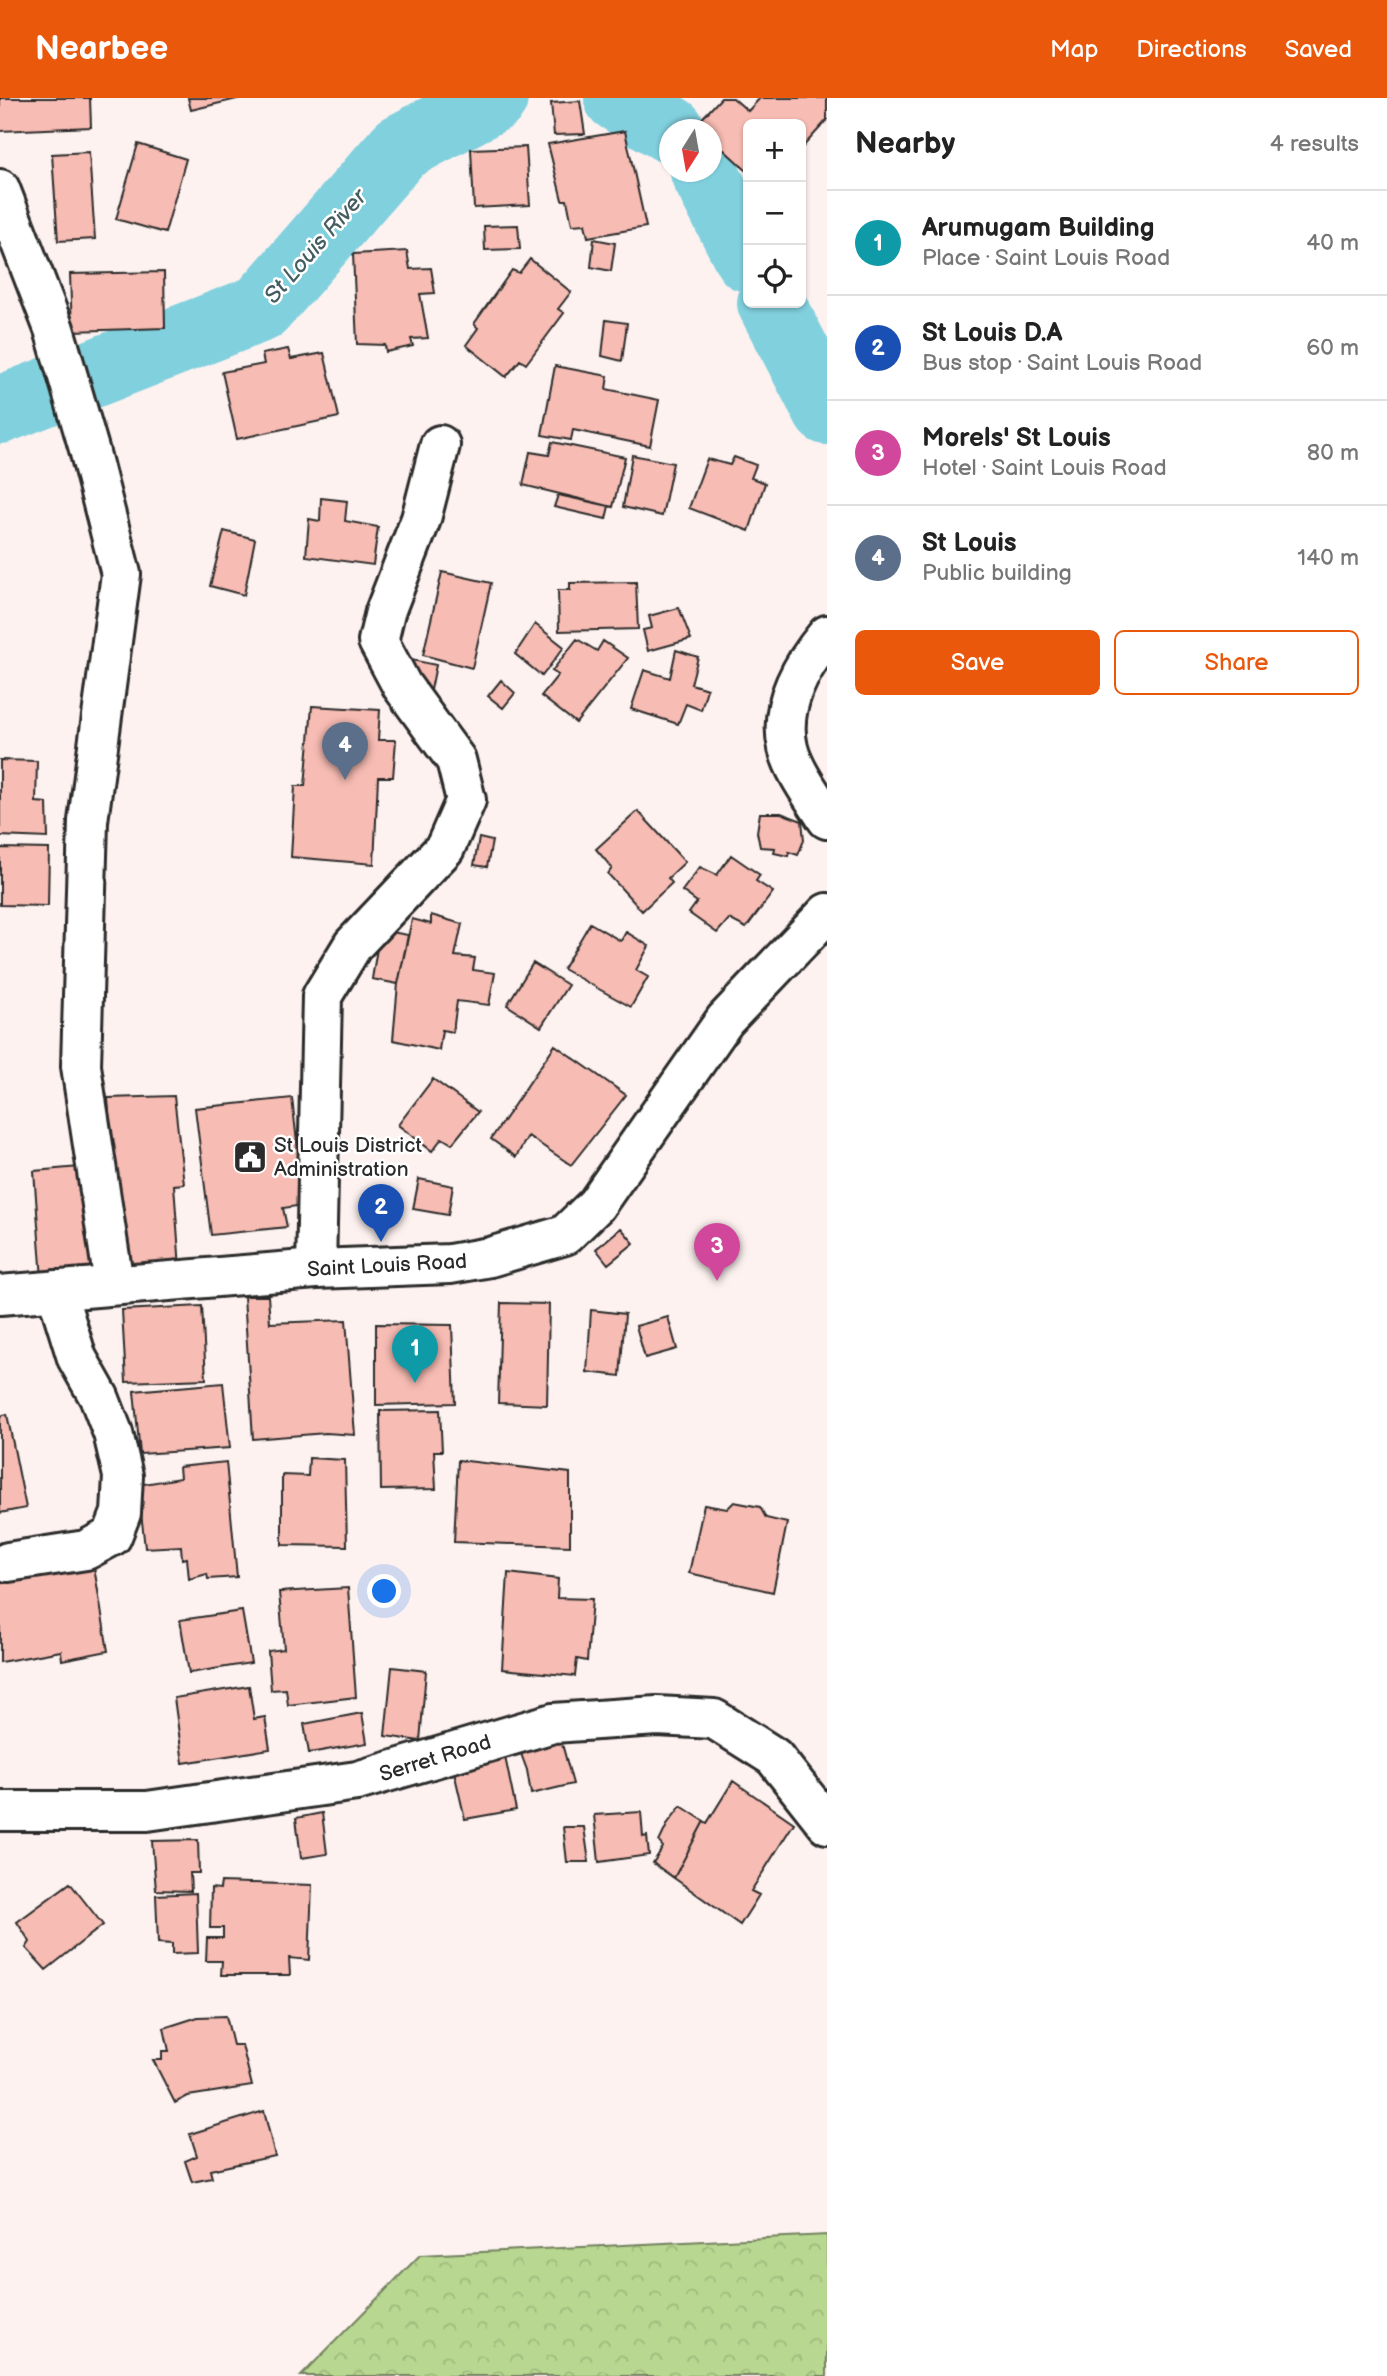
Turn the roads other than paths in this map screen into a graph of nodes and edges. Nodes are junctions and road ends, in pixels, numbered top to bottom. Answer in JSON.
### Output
{"nodes":[{"id":1,"x":0,"y":191,"type":"edge"},
{"id":2,"x":440,"y":444,"type":"dead end"},
{"id":3,"x":827,"y":635,"type":"edge"},
{"id":4,"x":827,"y":819,"type":"edge"},
{"id":5,"x":827,"y":913,"type":"edge"},
{"id":6,"x":316,"y":1269,"type":"junction"},
{"id":7,"x":114,"y":1284,"type":"junction"},
{"id":8,"x":56,"y":1290,"type":"junction"},
{"id":9,"x":0,"y":1295,"type":"edge"},
{"id":10,"x":8,"y":1562,"type":"dead end"},
{"id":11,"x":0,"y":1811,"type":"edge"},
{"id":12,"x":827,"y":1824,"type":"edge"}],
"edges":[{"from":1,"to":7,"type":"street"},
{"from":2,"to":6,"type":"street"},
{"from":3,"to":4,"type":"street"},
{"from":5,"to":6,"type":"street","name":"Saint Louis Road"},
{"from":6,"to":7,"type":"street","name":"Saint Louis Road"},
{"from":7,"to":8,"type":"street","name":"Saint Louis Road"},
{"from":8,"to":9,"type":"street","name":"Saint Louis Road"},
{"from":8,"to":10,"type":"street"},
{"from":11,"to":12,"type":"street","name":"Serret Road"}]}
